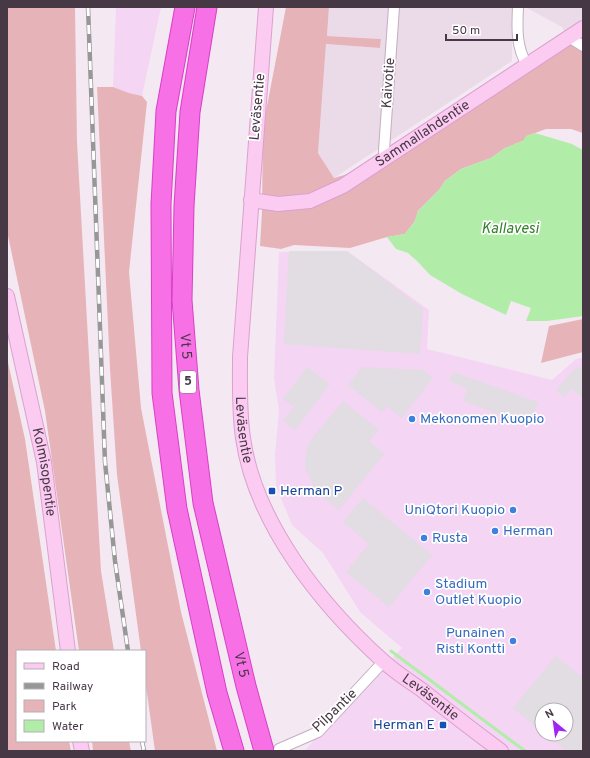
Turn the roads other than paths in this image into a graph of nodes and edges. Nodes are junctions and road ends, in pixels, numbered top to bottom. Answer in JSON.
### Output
{"nodes":[{"id":1,"x":184,"y":7,"type":"edge"},
{"id":2,"x":207,"y":7,"type":"edge"},
{"id":3,"x":266,"y":7,"type":"edge"},
{"id":4,"x":394,"y":7,"type":"edge"},
{"id":5,"x":518,"y":7,"type":"edge"},
{"id":6,"x":583,"y":28,"type":"edge"},
{"id":7,"x":569,"y":37,"type":"junction"},
{"id":8,"x":583,"y":46,"type":"edge"},
{"id":9,"x":527,"y":65,"type":"junction"},
{"id":10,"x":385,"y":159,"type":"junction"},
{"id":11,"x":251,"y":200,"type":"junction"},
{"id":12,"x":7,"y":296,"type":"edge"},
{"id":13,"x":68,"y":650,"type":"edge"},
{"id":14,"x":384,"y":661,"type":"junction"},
{"id":15,"x":271,"y":750,"type":"edge"},
{"id":16,"x":234,"y":751,"type":"edge"},
{"id":17,"x":501,"y":751,"type":"edge"}],
"edges":[{"from":1,"to":16,"type":"highway","name":"Vt 5","number":"5"},
{"from":2,"to":15,"type":"highway","name":"Vt 5","number":"5"},
{"from":3,"to":11,"type":"main road","name":"Leväsentie"},
{"from":4,"to":10,"type":"street","name":"Kaivotie"},
{"from":5,"to":9,"type":"street"},
{"from":6,"to":7,"type":"main road","name":"Sammallahdentie"},
{"from":7,"to":8,"type":"street"},
{"from":7,"to":9,"type":"main road","name":"Sammallahdentie"},
{"from":9,"to":10,"type":"main road","name":"Sammallahdentie"},
{"from":10,"to":11,"type":"main road","name":"Sammallahdentie"},
{"from":11,"to":14,"type":"main road","name":"Leväsentie"},
{"from":12,"to":13,"type":"main road","name":"Kolmisopentie"},
{"from":14,"to":15,"type":"street","name":"Pilpantie"},
{"from":14,"to":17,"type":"main road","name":"Leväsentie"}]}
